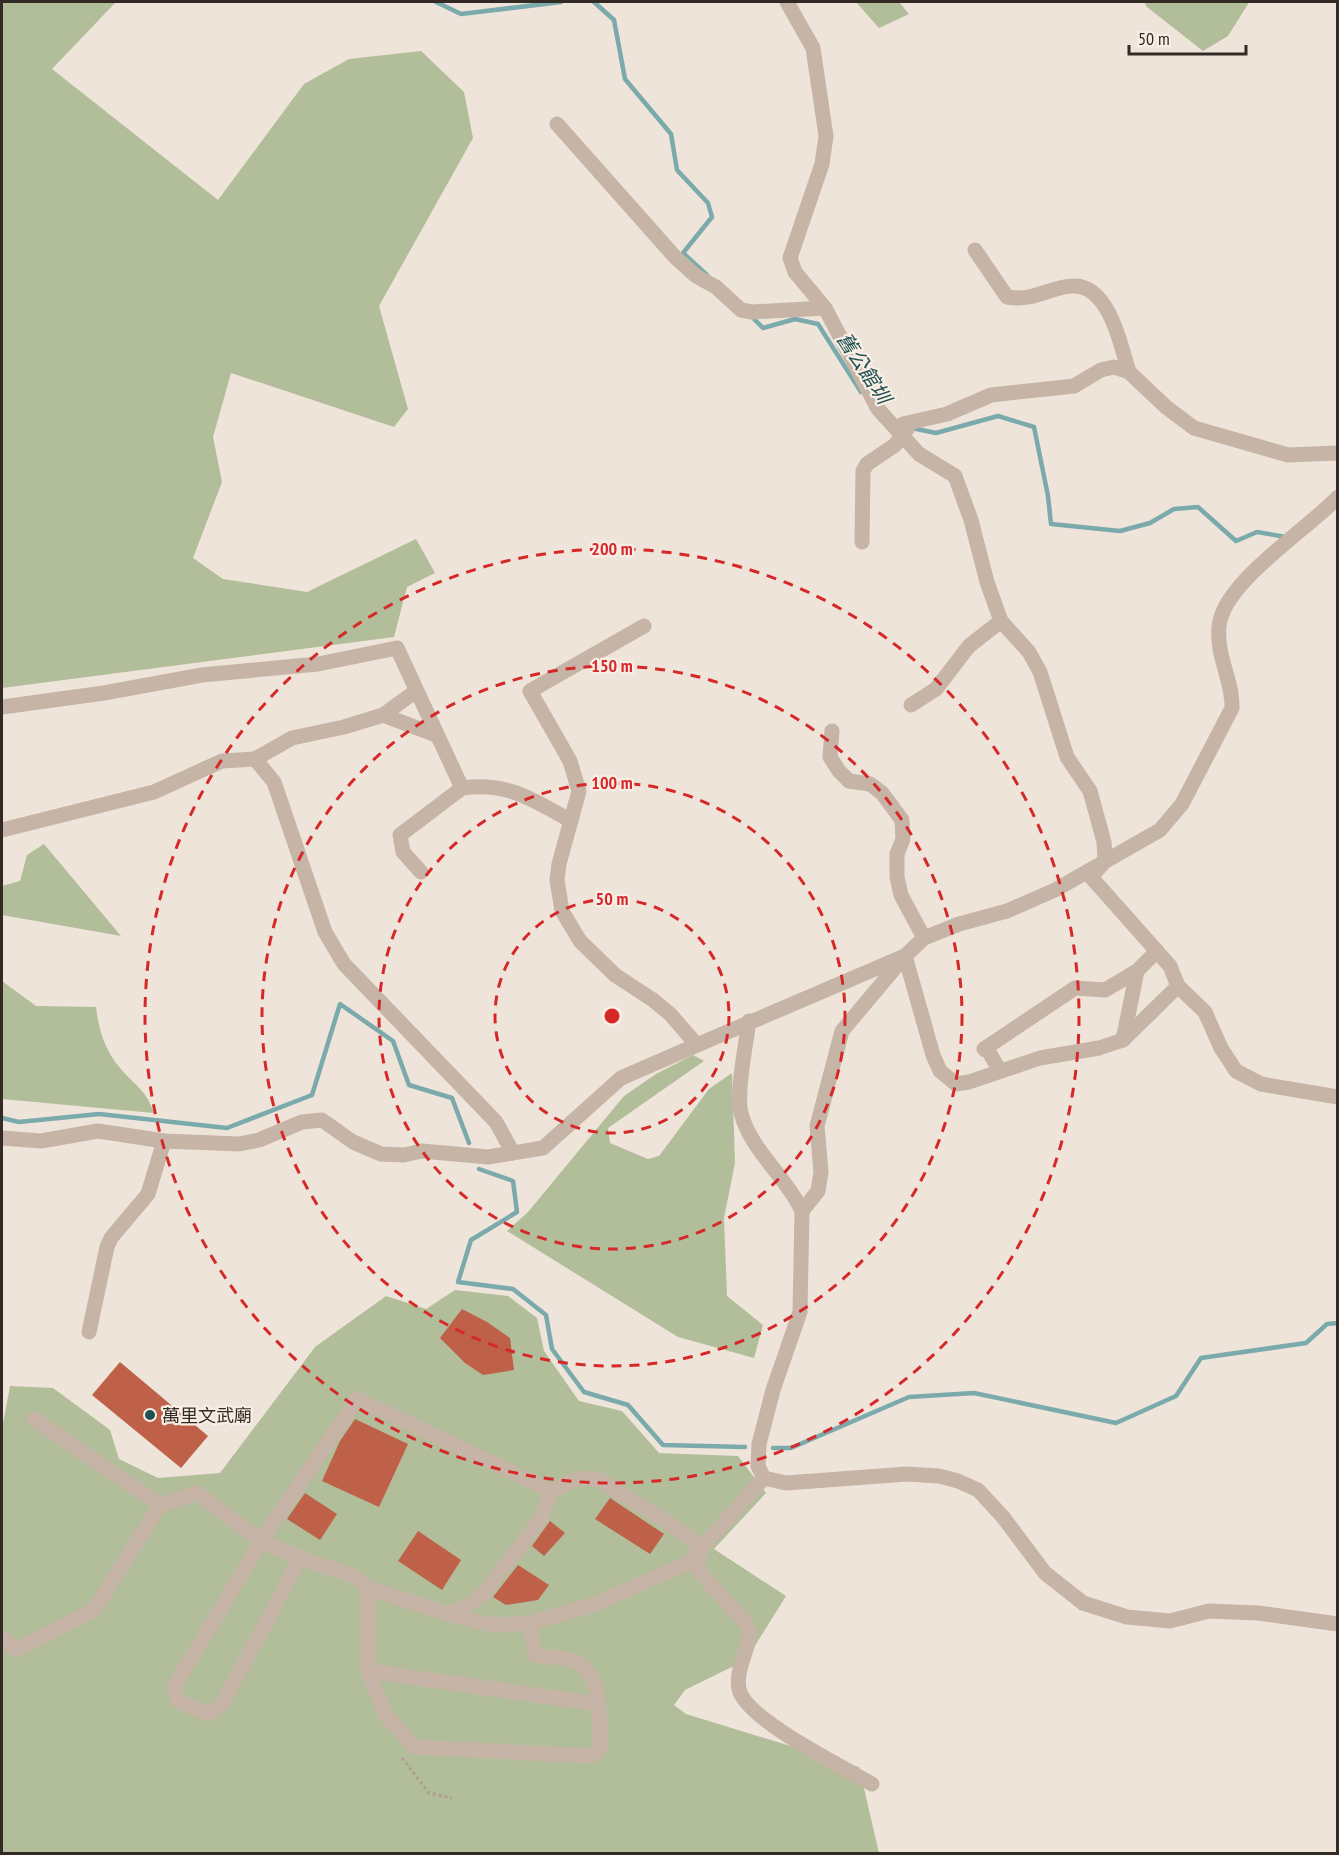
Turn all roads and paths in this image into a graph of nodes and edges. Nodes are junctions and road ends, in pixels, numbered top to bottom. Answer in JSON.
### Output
{"nodes":[{"id":1,"x":787,"y":2,"type":"edge"},
{"id":2,"x":557,"y":124,"type":"dead end"},
{"id":3,"x":975,"y":250,"type":"dead end"},
{"id":4,"x":825,"y":308,"type":"junction"},
{"id":5,"x":1129,"y":372,"type":"junction"},
{"id":6,"x":902,"y":435,"type":"junction"},
{"id":7,"x":1338,"y":453,"type":"edge"},
{"id":8,"x":1338,"y":497,"type":"edge"},
{"id":9,"x":862,"y":542,"type":"dead end"},
{"id":10,"x":1001,"y":621,"type":"junction"},
{"id":11,"x":644,"y":626,"type":"dead end"},
{"id":12,"x":416,"y":691,"type":"junction"},
{"id":13,"x":911,"y":705,"type":"dead end"},
{"id":14,"x":2,"y":707,"type":"edge"},
{"id":15,"x":383,"y":715,"type":"junction"},
{"id":16,"x":832,"y":731,"type":"dead end"},
{"id":17,"x":436,"y":735,"type":"junction"},
{"id":18,"x":255,"y":759,"type":"junction"},
{"id":19,"x":462,"y":788,"type":"junction"},
{"id":20,"x":571,"y":821,"type":"junction"},
{"id":21,"x":2,"y":830,"type":"edge"},
{"id":22,"x":1105,"y":861,"type":"junction"},
{"id":23,"x":421,"y":872,"type":"dead end"},
{"id":24,"x":924,"y":938,"type":"junction"},
{"id":25,"x":1156,"y":951,"type":"junction"},
{"id":26,"x":905,"y":956,"type":"junction"},
{"id":27,"x":1137,"y":971,"type":"junction"},
{"id":28,"x":1178,"y":986,"type":"junction"},
{"id":29,"x":749,"y":1021,"type":"junction"},
{"id":30,"x":1123,"y":1040,"type":"junction"},
{"id":31,"x":697,"y":1045,"type":"junction"},
{"id":32,"x":1000,"y":1071,"type":"junction"},
{"id":33,"x":1338,"y":1097,"type":"edge"},
{"id":34,"x":2,"y":1138,"type":"edge"},
{"id":35,"x":164,"y":1141,"type":"junction"},
{"id":36,"x":513,"y":1153,"type":"junction"},
{"id":37,"x":802,"y":1211,"type":"junction"},
{"id":38,"x":89,"y":1332,"type":"dead end"},
{"id":39,"x":34,"y":1419,"type":"dead end"},
{"id":40,"x":764,"y":1478,"type":"junction"},
{"id":41,"x":552,"y":1491,"type":"junction"},
{"id":42,"x":160,"y":1505,"type":"junction"},
{"id":43,"x":261,"y":1541,"type":"junction"},
{"id":44,"x":700,"y":1548,"type":"junction"},
{"id":45,"x":301,"y":1557,"type":"junction"},
{"id":46,"x":368,"y":1588,"type":"junction"},
{"id":47,"x":448,"y":1614,"type":"junction"},
{"id":48,"x":530,"y":1623,"type":"junction"},
{"id":49,"x":1338,"y":1624,"type":"edge"},
{"id":50,"x":2,"y":1638,"type":"edge"},
{"id":51,"x":368,"y":1671,"type":"junction"},
{"id":52,"x":598,"y":1704,"type":"junction"},
{"id":53,"x":400,"y":1756,"type":"dead end"},
{"id":54,"x":872,"y":1784,"type":"dead end"},
{"id":55,"x":452,"y":1798,"type":"dead end"}],
"edges":[{"from":1,"to":4,"type":"street"},
{"from":2,"to":4,"type":"street"},
{"from":3,"to":5,"type":"street"},
{"from":4,"to":6,"type":"street"},
{"from":5,"to":6,"type":"street"},
{"from":5,"to":7,"type":"street"},
{"from":6,"to":9,"type":"street"},
{"from":6,"to":10,"type":"street"},
{"from":8,"to":22,"type":"street"},
{"from":10,"to":13,"type":"street"},
{"from":10,"to":22,"type":"street"},
{"from":11,"to":20,"type":"street"},
{"from":12,"to":14,"type":"street"},
{"from":12,"to":15,"type":"street"},
{"from":12,"to":17,"type":"street"},
{"from":15,"to":17,"type":"street"},
{"from":15,"to":18,"type":"street"},
{"from":16,"to":24,"type":"street"},
{"from":17,"to":19,"type":"street"},
{"from":18,"to":21,"type":"street"},
{"from":18,"to":36,"type":"street"},
{"from":19,"to":20,"type":"street"},
{"from":19,"to":23,"type":"street"},
{"from":20,"to":31,"type":"street"},
{"from":22,"to":24,"type":"street"},
{"from":22,"to":25,"type":"street"},
{"from":24,"to":26,"type":"street"},
{"from":25,"to":27,"type":"street"},
{"from":25,"to":28,"type":"street"},
{"from":26,"to":29,"type":"street"},
{"from":26,"to":32,"type":"street"},
{"from":26,"to":37,"type":"street"},
{"from":27,"to":30,"type":"street"},
{"from":27,"to":32,"type":"street"},
{"from":28,"to":30,"type":"street"},
{"from":28,"to":33,"type":"street"},
{"from":29,"to":31,"type":"street"},
{"from":29,"to":37,"type":"street"},
{"from":30,"to":32,"type":"street"},
{"from":31,"to":36,"type":"street"},
{"from":34,"to":35,"type":"street"},
{"from":35,"to":36,"type":"street"},
{"from":35,"to":38,"type":"street"},
{"from":37,"to":40,"type":"street"},
{"from":39,"to":42,"type":"street"},
{"from":40,"to":44,"type":"street"},
{"from":40,"to":49,"type":"street"},
{"from":41,"to":43,"type":"street"},
{"from":41,"to":44,"type":"street"},
{"from":41,"to":47,"type":"street"},
{"from":42,"to":43,"type":"street"},
{"from":42,"to":50,"type":"street"},
{"from":43,"to":45,"type":"street"},
{"from":43,"to":45,"type":"street"},
{"from":44,"to":48,"type":"street"},
{"from":44,"to":54,"type":"street"},
{"from":45,"to":46,"type":"street"},
{"from":46,"to":47,"type":"street"},
{"from":46,"to":51,"type":"street"},
{"from":47,"to":48,"type":"street"},
{"from":48,"to":52,"type":"street"},
{"from":51,"to":52,"type":"street"},
{"from":51,"to":52,"type":"street"},
{"from":53,"to":55,"type":"path"}]}
